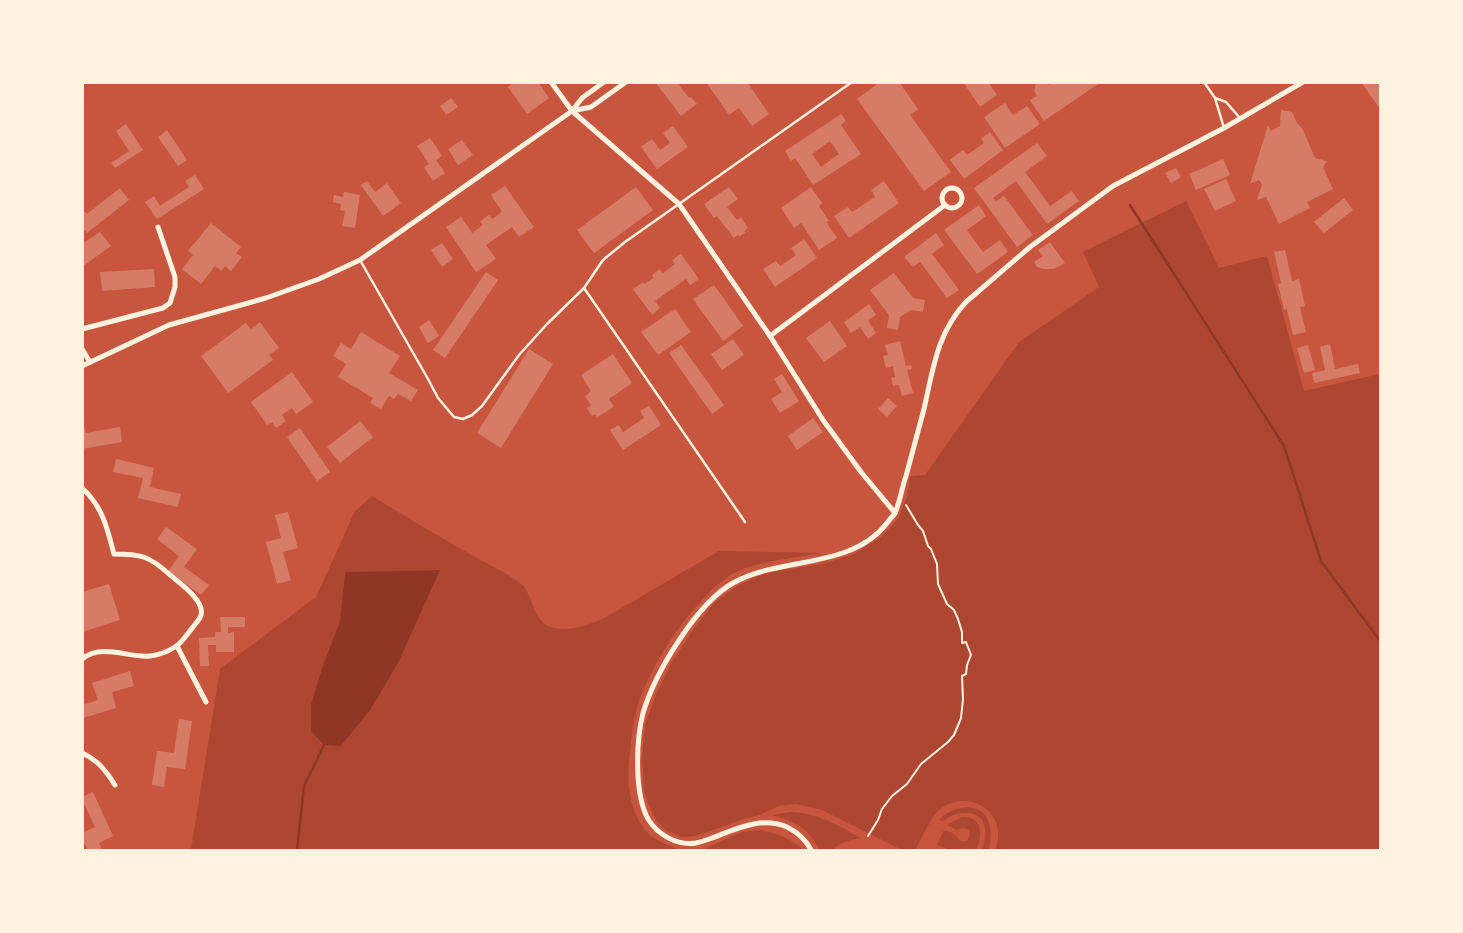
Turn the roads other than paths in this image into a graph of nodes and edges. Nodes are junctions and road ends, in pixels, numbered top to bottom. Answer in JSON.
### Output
{"nodes":[{"id":1,"x":551,"y":82,"type":"edge"},
{"id":2,"x":604,"y":82,"type":"edge"},
{"id":3,"x":626,"y":82,"type":"edge"},
{"id":4,"x":852,"y":82,"type":"edge"},
{"id":5,"x":1204,"y":82,"type":"edge"},
{"id":6,"x":1303,"y":82,"type":"edge"},
{"id":7,"x":1215,"y":98,"type":"junction"},
{"id":8,"x":572,"y":111,"type":"junction"},
{"id":9,"x":1240,"y":118,"type":"junction"},
{"id":10,"x":1224,"y":128,"type":"junction"},
{"id":11,"x":679,"y":204,"type":"junction"},
{"id":12,"x":945,"y":205,"type":"dead end"},
{"id":13,"x":158,"y":227,"type":"dead end"},
{"id":14,"x":360,"y":260,"type":"junction"},
{"id":15,"x":584,"y":288,"type":"junction"},
{"id":16,"x":82,"y":329,"type":"edge"},
{"id":17,"x":770,"y":336,"type":"junction"},
{"id":18,"x":82,"y":349,"type":"edge"},
{"id":19,"x":90,"y":362,"type":"junction"},
{"id":20,"x":82,"y":366,"type":"edge"},
{"id":21,"x":82,"y":488,"type":"edge"},
{"id":22,"x":894,"y":513,"type":"junction"},
{"id":23,"x":745,"y":522,"type":"dead end"},
{"id":24,"x":177,"y":646,"type":"junction"},
{"id":25,"x":82,"y":658,"type":"edge"},
{"id":26,"x":206,"y":702,"type":"dead end"},
{"id":27,"x":82,"y":754,"type":"edge"},
{"id":28,"x":115,"y":785,"type":"dead end"},
{"id":29,"x":811,"y":850,"type":"edge"}],
"edges":[{"from":1,"to":8,"type":"street"},
{"from":2,"to":8,"type":"street"},
{"from":3,"to":8,"type":"street"},
{"from":4,"to":11,"type":"lane"},
{"from":5,"to":7,"type":"lane"},
{"from":6,"to":9,"type":"street"},
{"from":7,"to":9,"type":"lane"},
{"from":7,"to":10,"type":"lane"},
{"from":8,"to":11,"type":"street"},
{"from":8,"to":14,"type":"street"},
{"from":9,"to":10,"type":"street"},
{"from":10,"to":22,"type":"street"},
{"from":11,"to":15,"type":"lane"},
{"from":11,"to":17,"type":"street"},
{"from":12,"to":17,"type":"street"},
{"from":13,"to":16,"type":"street"},
{"from":14,"to":15,"type":"lane"},
{"from":14,"to":19,"type":"street"},
{"from":15,"to":23,"type":"lane"},
{"from":17,"to":22,"type":"street"},
{"from":18,"to":19,"type":"street"},
{"from":19,"to":20,"type":"street"},
{"from":21,"to":24,"type":"street"},
{"from":22,"to":29,"type":"street"},
{"from":24,"to":25,"type":"street"},
{"from":24,"to":26,"type":"street"},
{"from":27,"to":28,"type":"street"}]}
